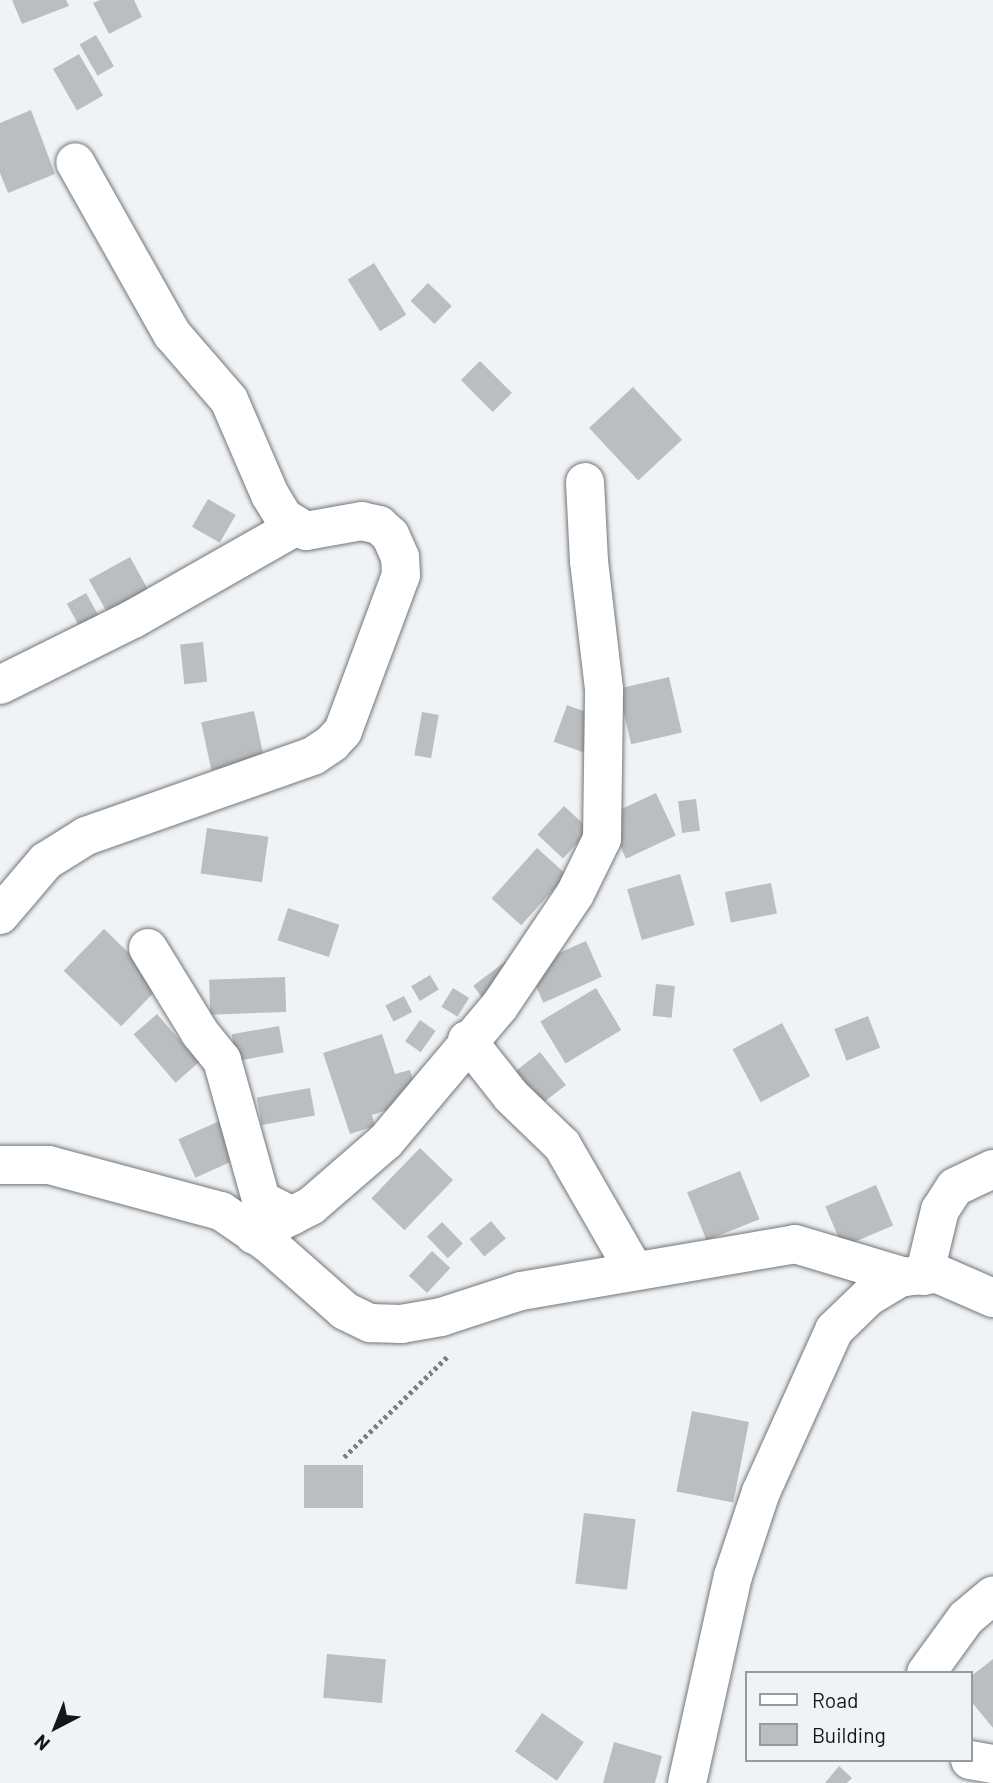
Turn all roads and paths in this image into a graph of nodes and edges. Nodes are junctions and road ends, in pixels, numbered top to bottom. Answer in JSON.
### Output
{"nodes":[{"id":1,"x":75,"y":162,"type":"dead end"},
{"id":2,"x":585,"y":482,"type":"dead end"},
{"id":3,"x":295,"y":527,"type":"junction"},
{"id":4,"x":0,"y":685,"type":"edge"},
{"id":5,"x":0,"y":915,"type":"edge"},
{"id":6,"x":148,"y":948,"type":"dead end"},
{"id":7,"x":467,"y":1040,"type":"junction"},
{"id":8,"x":0,"y":1165,"type":"edge"},
{"id":9,"x":993,"y":1169,"type":"edge"},
{"id":10,"x":292,"y":1216,"type":"junction"},
{"id":11,"x":254,"y":1235,"type":"junction"},
{"id":12,"x":634,"y":1270,"type":"junction"},
{"id":13,"x":914,"y":1276,"type":"junction"},
{"id":14,"x":993,"y":1298,"type":"edge"},
{"id":15,"x":452,"y":1352,"type":"dead end"},
{"id":16,"x":344,"y":1457,"type":"dead end"},
{"id":17,"x":993,"y":1595,"type":"edge"},
{"id":18,"x":927,"y":1671,"type":"edge"},
{"id":19,"x":972,"y":1760,"type":"edge"},
{"id":20,"x":993,"y":1764,"type":"edge"},
{"id":21,"x":687,"y":1783,"type":"edge"}],
"edges":[{"from":1,"to":3,"type":"street"},
{"from":2,"to":7,"type":"street"},
{"from":3,"to":4,"type":"street"},
{"from":3,"to":5,"type":"street"},
{"from":6,"to":10,"type":"street"},
{"from":7,"to":10,"type":"street"},
{"from":7,"to":12,"type":"street"},
{"from":8,"to":11,"type":"street"},
{"from":9,"to":13,"type":"street"},
{"from":10,"to":11,"type":"street"},
{"from":11,"to":12,"type":"street"},
{"from":12,"to":13,"type":"street"},
{"from":13,"to":14,"type":"street"},
{"from":13,"to":21,"type":"street"},
{"from":15,"to":16,"type":"path"},
{"from":17,"to":18,"type":"street"},
{"from":19,"to":20,"type":"street"}]}
